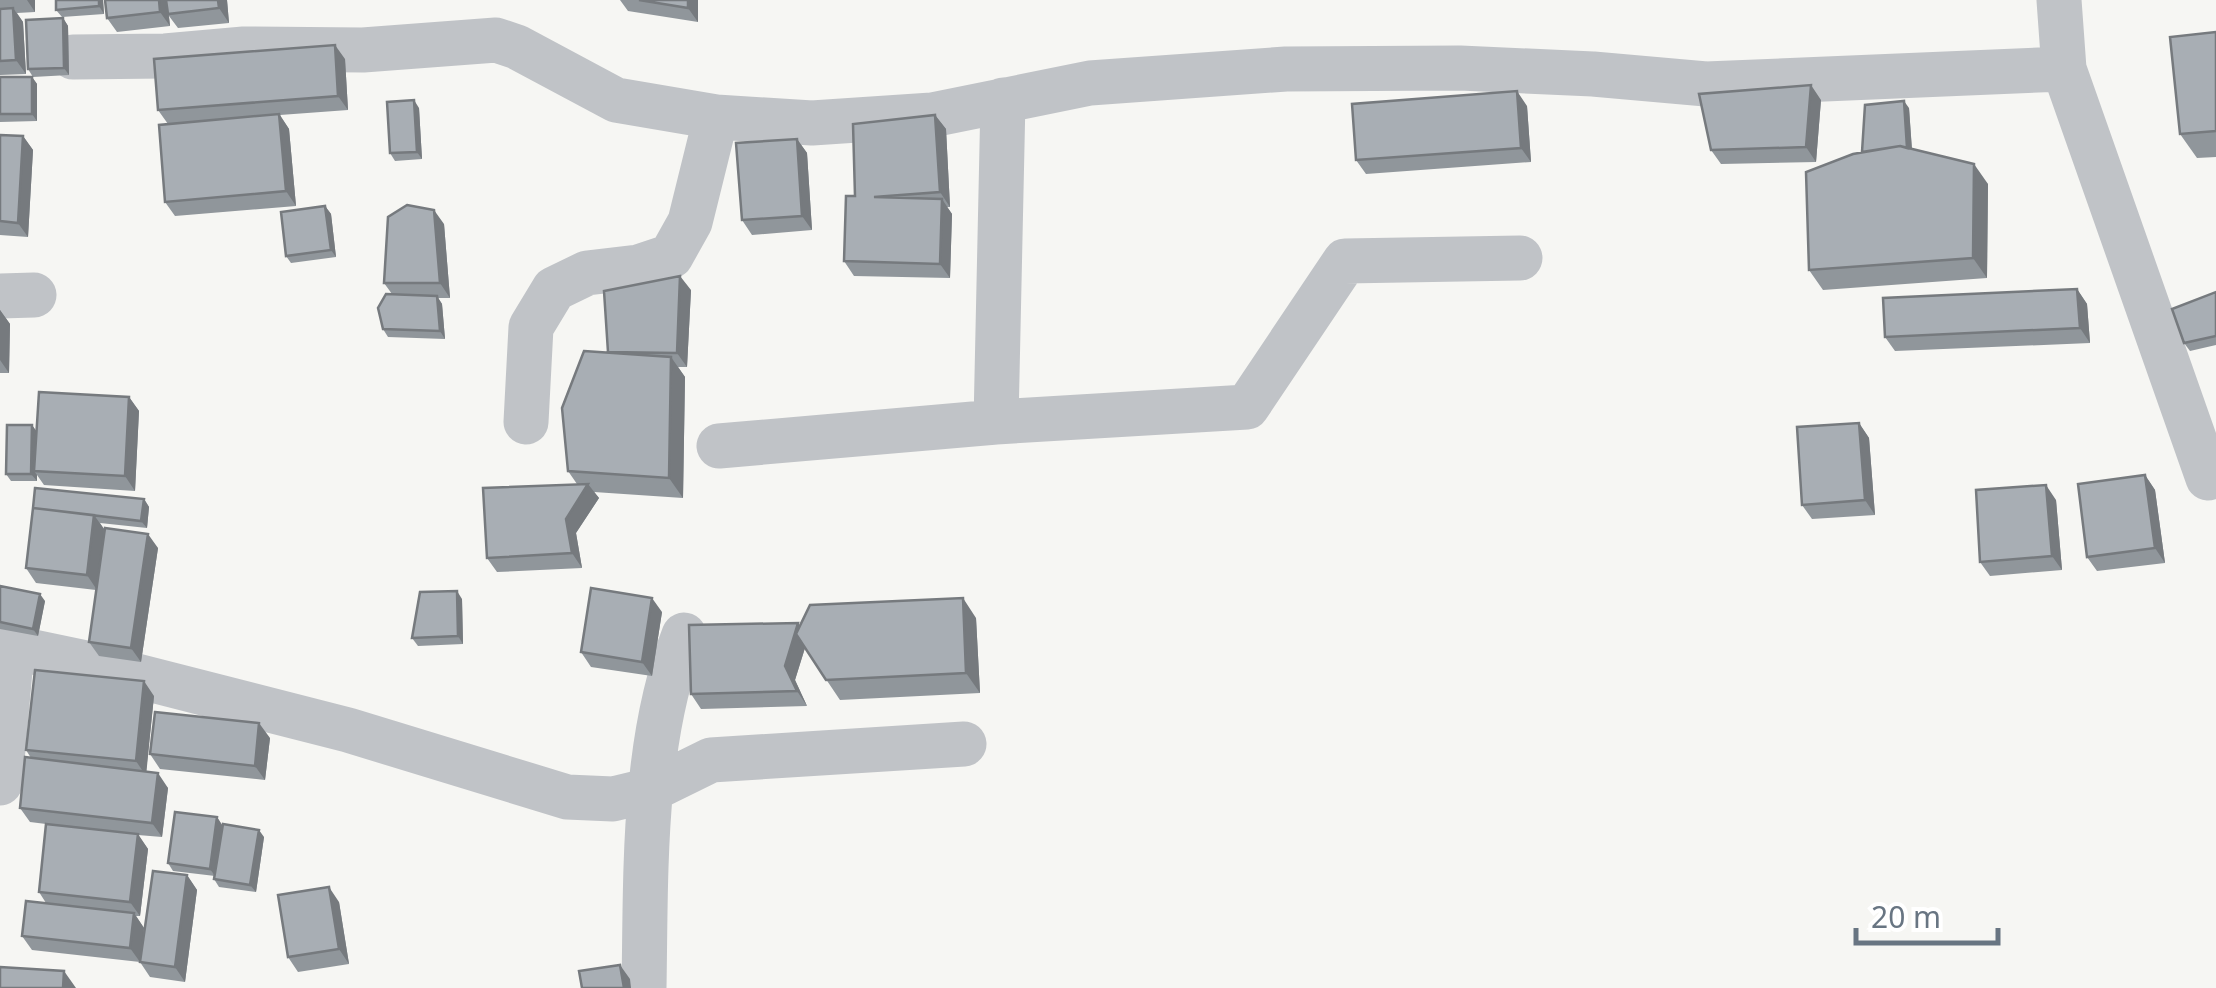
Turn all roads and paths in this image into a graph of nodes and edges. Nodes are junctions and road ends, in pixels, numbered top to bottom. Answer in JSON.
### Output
{"nodes":[{"id":1,"x":2059,"y":0,"type":"edge"},
{"id":2,"x":73,"y":57,"type":"dead end"},
{"id":3,"x":2064,"y":70,"type":"junction"},
{"id":4,"x":1003,"y":100,"type":"junction"},
{"id":5,"x":716,"y":117,"type":"junction"},
{"id":6,"x":1520,"y":258,"type":"dead end"},
{"id":7,"x":526,"y":422,"type":"dead end"},
{"id":8,"x":996,"y":422,"type":"junction"},
{"id":9,"x":719,"y":446,"type":"dead end"},
{"id":10,"x":2208,"y":478,"type":"dead end"},
{"id":11,"x":684,"y":635,"type":"dead end"},
{"id":12,"x":6,"y":646,"type":"edge"},
{"id":13,"x":964,"y":744,"type":"dead end"},
{"id":14,"x":0,"y":783,"type":"edge"},
{"id":15,"x":650,"y":790,"type":"junction"},
{"id":16,"x":644,"y":988,"type":"edge"}],
"edges":[{"from":1,"to":3,"type":"street"},
{"from":2,"to":5,"type":"street"},
{"from":3,"to":4,"type":"street"},
{"from":3,"to":10,"type":"street"},
{"from":4,"to":5,"type":"street"},
{"from":4,"to":8,"type":"street"},
{"from":5,"to":7,"type":"street"},
{"from":6,"to":8,"type":"street"},
{"from":8,"to":9,"type":"street"},
{"from":11,"to":15,"type":"street"},
{"from":12,"to":14,"type":"street"},
{"from":12,"to":15,"type":"street"},
{"from":13,"to":15,"type":"street"},
{"from":15,"to":16,"type":"street"}]}
